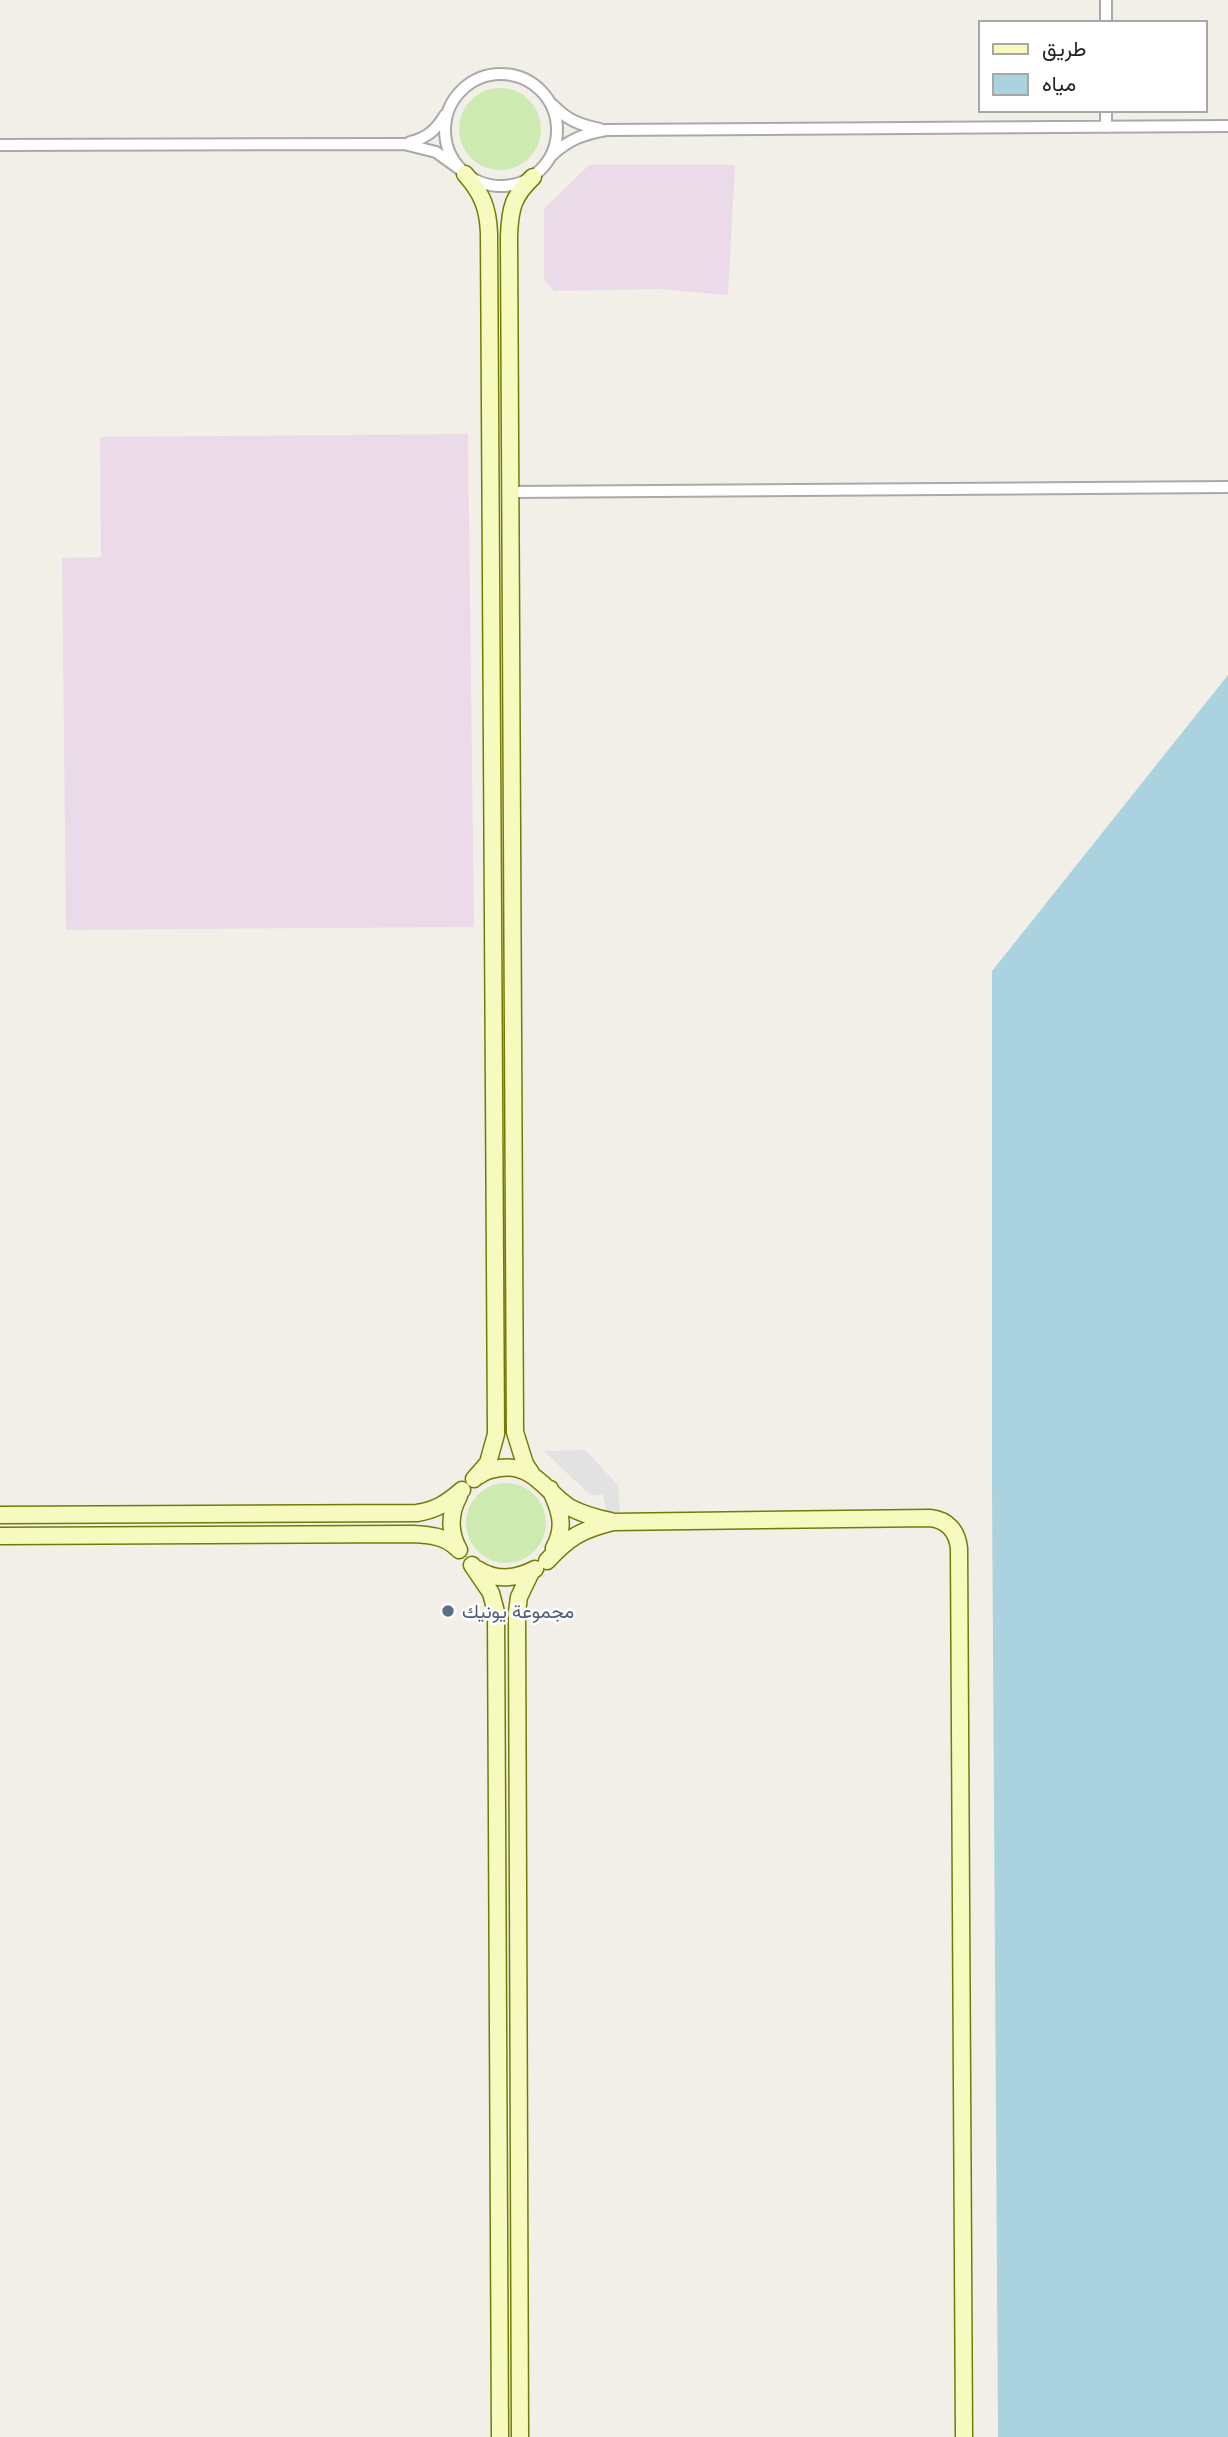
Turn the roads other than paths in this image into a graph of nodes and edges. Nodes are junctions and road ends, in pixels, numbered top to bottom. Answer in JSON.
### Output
{"nodes":[{"id":1,"x":1105,"y":0,"type":"edge"},
{"id":2,"x":1106,"y":21,"type":"edge"},
{"id":3,"x":549,"y":101,"type":"junction"},
{"id":4,"x":449,"y":108,"type":"junction"},
{"id":5,"x":1106,"y":112,"type":"edge"},
{"id":6,"x":1228,"y":126,"type":"edge"},
{"id":7,"x":1106,"y":127,"type":"junction"},
{"id":8,"x":606,"y":130,"type":"junction"},
{"id":9,"x":404,"y":144,"type":"junction"},
{"id":10,"x":0,"y":145,"type":"edge"},
{"id":11,"x":551,"y":156,"type":"junction"},
{"id":12,"x":463,"y":172,"type":"junction"},
{"id":13,"x":533,"y":177,"type":"junction"},
{"id":14,"x":1228,"y":487,"type":"edge"},
{"id":15,"x":512,"y":492,"type":"junction"},
{"id":16,"x":531,"y":1473,"type":"junction"},
{"id":17,"x":474,"y":1479,"type":"junction"},
{"id":18,"x":550,"y":1489,"type":"junction"},
{"id":19,"x":462,"y":1490,"type":"junction"},
{"id":20,"x":0,"y":1515,"type":"edge"},
{"id":21,"x":613,"y":1522,"type":"junction"},
{"id":22,"x":0,"y":1536,"type":"edge"},
{"id":23,"x":457,"y":1548,"type":"junction"},
{"id":24,"x":547,"y":1561,"type":"junction"},
{"id":25,"x":472,"y":1565,"type":"junction"},
{"id":26,"x":531,"y":1572,"type":"junction"},
{"id":27,"x":500,"y":2437,"type":"edge"},
{"id":28,"x":520,"y":2437,"type":"edge"},
{"id":29,"x":964,"y":2437,"type":"edge"}],
"edges":[{"from":1,"to":2,"type":"street"},
{"from":3,"to":4,"type":"street"},
{"from":3,"to":8,"type":"street"},
{"from":3,"to":11,"type":"street"},
{"from":4,"to":9,"type":"street"},
{"from":4,"to":12,"type":"street"},
{"from":5,"to":7,"type":"street"},
{"from":6,"to":7,"type":"street"},
{"from":7,"to":8,"type":"street"},
{"from":8,"to":11,"type":"street"},
{"from":9,"to":10,"type":"street"},
{"from":9,"to":12,"type":"street"},
{"from":11,"to":13,"type":"street"},
{"from":12,"to":13,"type":"street"},
{"from":12,"to":17,"type":"street"},
{"from":13,"to":15,"type":"street"},
{"from":14,"to":15,"type":"street"},
{"from":15,"to":16,"type":"street"},
{"from":16,"to":17,"type":"street"},
{"from":16,"to":18,"type":"street"},
{"from":17,"to":19,"type":"street"},
{"from":18,"to":21,"type":"street"},
{"from":18,"to":24,"type":"street"},
{"from":19,"to":20,"type":"street"},
{"from":19,"to":23,"type":"street"},
{"from":21,"to":24,"type":"street"},
{"from":21,"to":29,"type":"street"},
{"from":22,"to":23,"type":"street"},
{"from":23,"to":25,"type":"street"},
{"from":24,"to":26,"type":"street"},
{"from":25,"to":26,"type":"street"},
{"from":25,"to":27,"type":"street"},
{"from":26,"to":28,"type":"street"}]}
